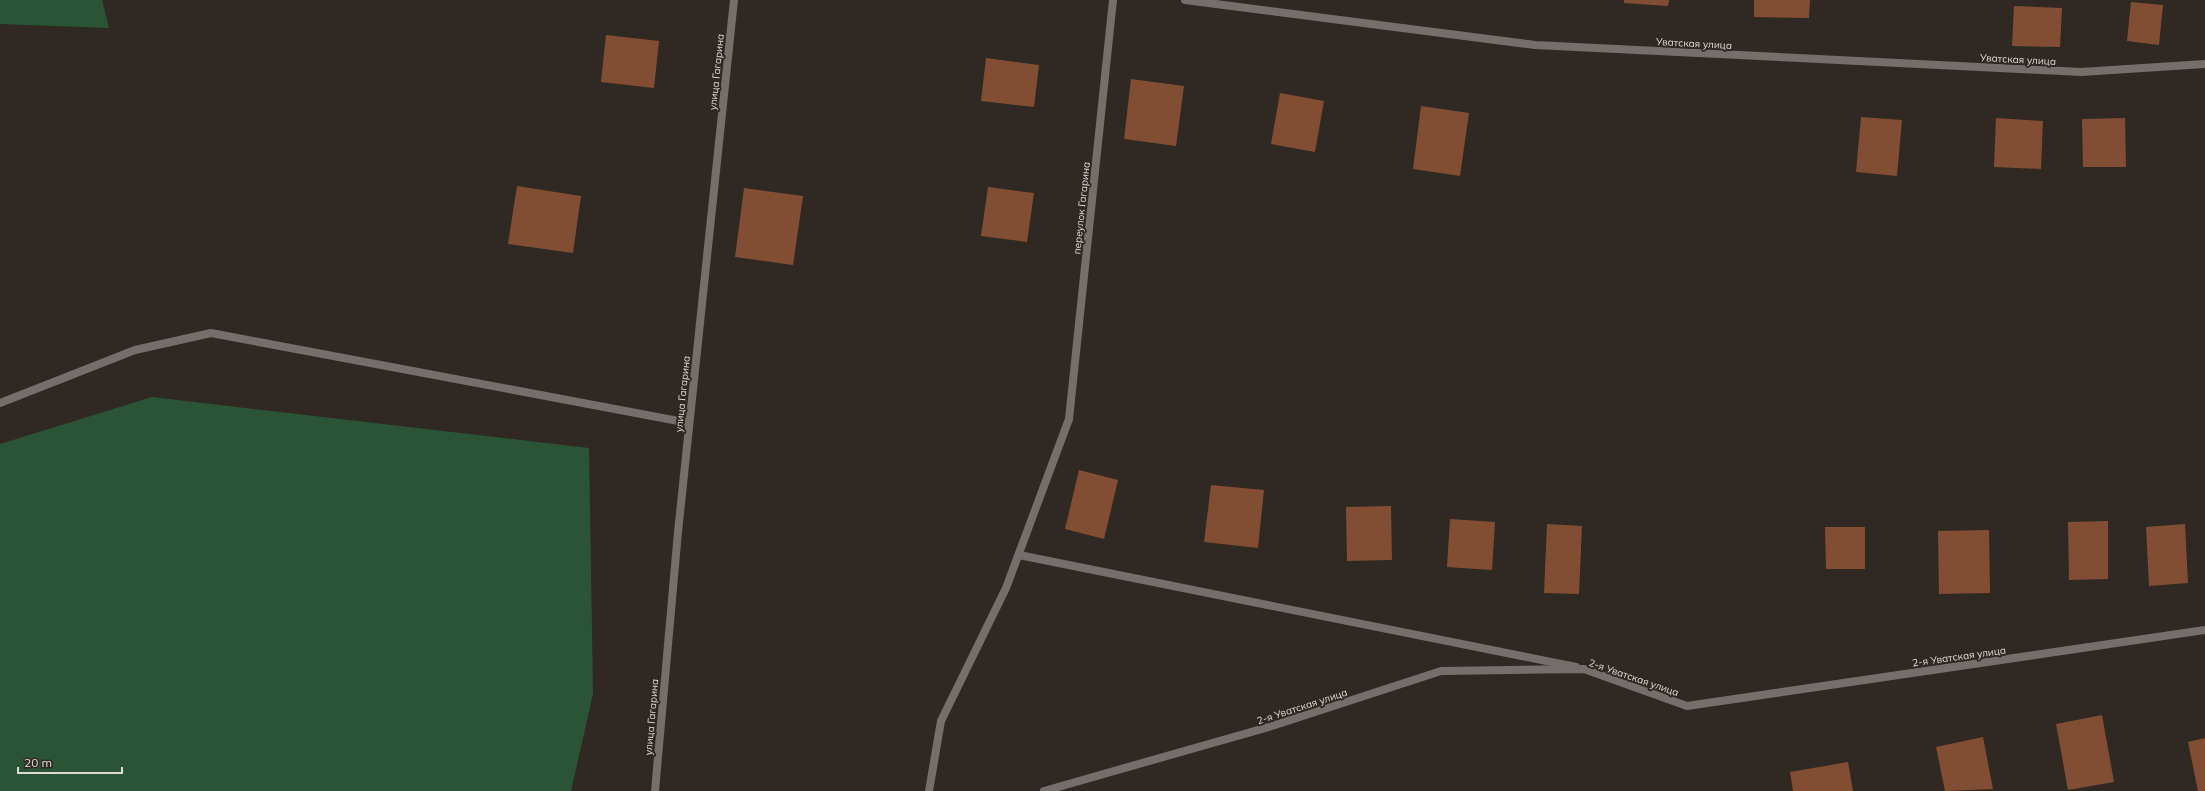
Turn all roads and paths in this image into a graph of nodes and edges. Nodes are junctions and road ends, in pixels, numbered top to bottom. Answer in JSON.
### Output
{"nodes":[{"id":1,"x":734,"y":0,"type":"edge"},
{"id":2,"x":1113,"y":0,"type":"edge"},
{"id":3,"x":1185,"y":0,"type":"edge"},
{"id":4,"x":2205,"y":64,"type":"edge"},
{"id":5,"x":0,"y":403,"type":"edge"},
{"id":6,"x":689,"y":423,"type":"junction"},
{"id":7,"x":1019,"y":555,"type":"junction"},
{"id":8,"x":2205,"y":630,"type":"edge"},
{"id":9,"x":1584,"y":669,"type":"junction"},
{"id":10,"x":655,"y":791,"type":"edge"},
{"id":11,"x":929,"y":791,"type":"edge"},
{"id":12,"x":1044,"y":791,"type":"edge"}],
"edges":[{"from":1,"to":6,"type":"street","name":"улица Гагарина"},
{"from":2,"to":7,"type":"street","name":"переулок Гагарина"},
{"from":3,"to":4,"type":"street","name":"Уватская улица"},
{"from":5,"to":6,"type":"street"},
{"from":6,"to":10,"type":"street","name":"улица Гагарина"},
{"from":7,"to":9,"type":"street"},
{"from":7,"to":11,"type":"street","name":"переулок Гагарина"},
{"from":8,"to":9,"type":"street","name":"2-я Уватская улица"},
{"from":9,"to":12,"type":"street","name":"2-я Уватская улица"}]}
